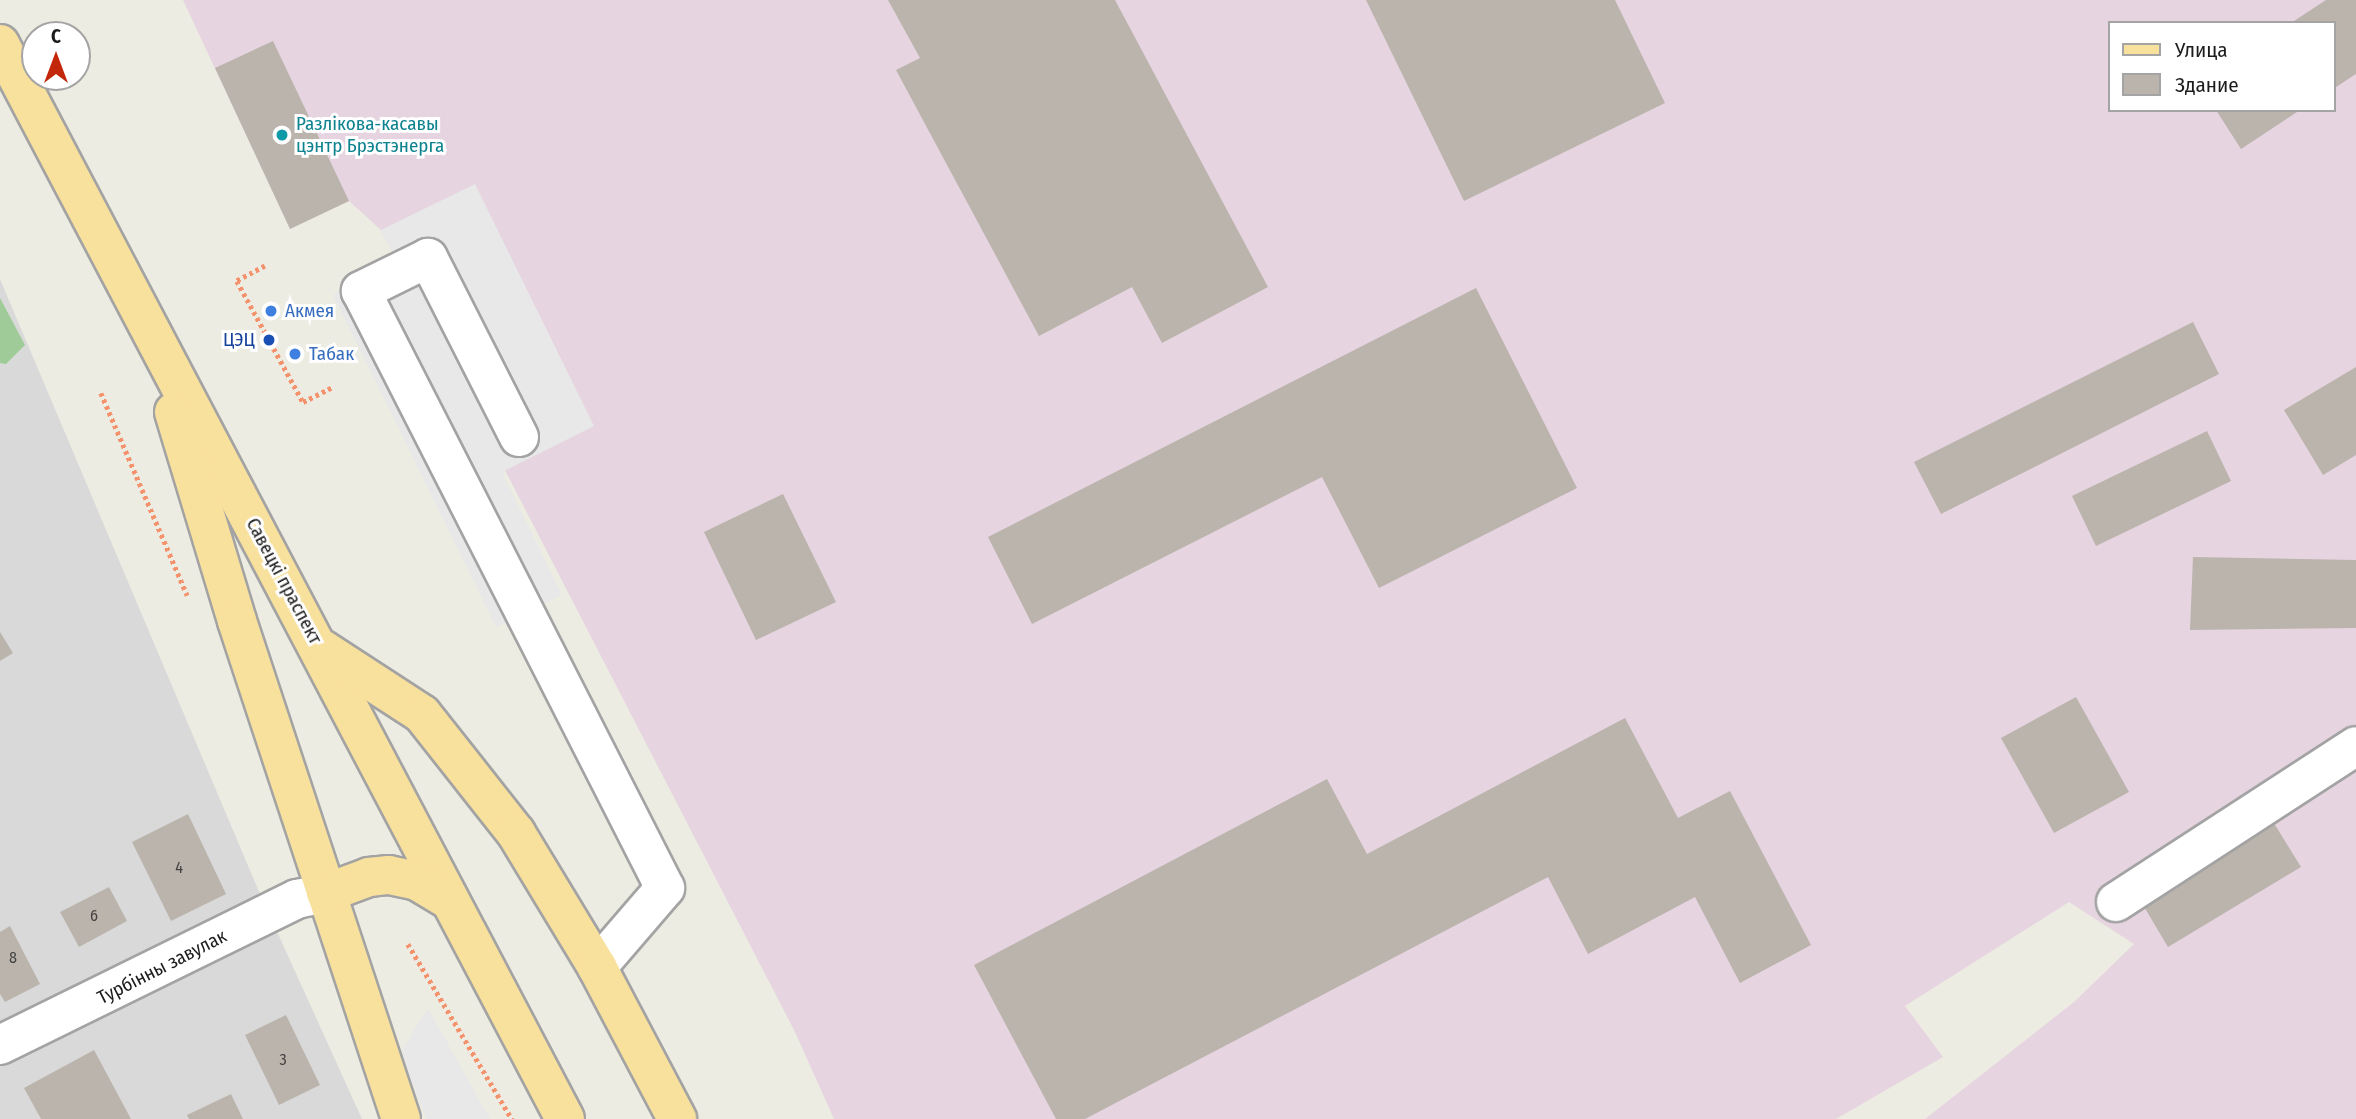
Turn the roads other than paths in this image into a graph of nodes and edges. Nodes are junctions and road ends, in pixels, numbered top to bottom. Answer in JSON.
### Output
{"nodes":[{"id":1,"x":0,"y":44,"type":"edge"},
{"id":2,"x":151,"y":336,"type":"junction"},
{"id":3,"x":519,"y":437,"type":"dead end"},
{"id":4,"x":320,"y":647,"type":"junction"},
{"id":5,"x":2356,"y":746,"type":"edge"},
{"id":6,"x":326,"y":893,"type":"junction"},
{"id":7,"x":449,"y":900,"type":"junction"},
{"id":8,"x":2116,"y":901,"type":"dead end"},
{"id":9,"x":597,"y":967,"type":"junction"},
{"id":10,"x":0,"y":1045,"type":"edge"},
{"id":11,"x":401,"y":1119,"type":"edge"},
{"id":12,"x":565,"y":1119,"type":"edge"},
{"id":13,"x":677,"y":1119,"type":"edge"}],
"edges":[{"from":1,"to":2,"type":"main road","name":"Савецкі праспект"},
{"from":2,"to":4,"type":"main road","name":"Савецкі праспект"},
{"from":2,"to":6,"type":"main road"},
{"from":3,"to":9,"type":"street"},
{"from":4,"to":7,"type":"main road","name":"Савецкі праспект"},
{"from":4,"to":9,"type":"main road"},
{"from":5,"to":8,"type":"street"},
{"from":6,"to":7,"type":"main road"},
{"from":6,"to":10,"type":"street","name":"Турбінны завулак"},
{"from":6,"to":11,"type":"main road"},
{"from":7,"to":12,"type":"main road","name":"Савецкі праспект"},
{"from":9,"to":13,"type":"main road"}]}
